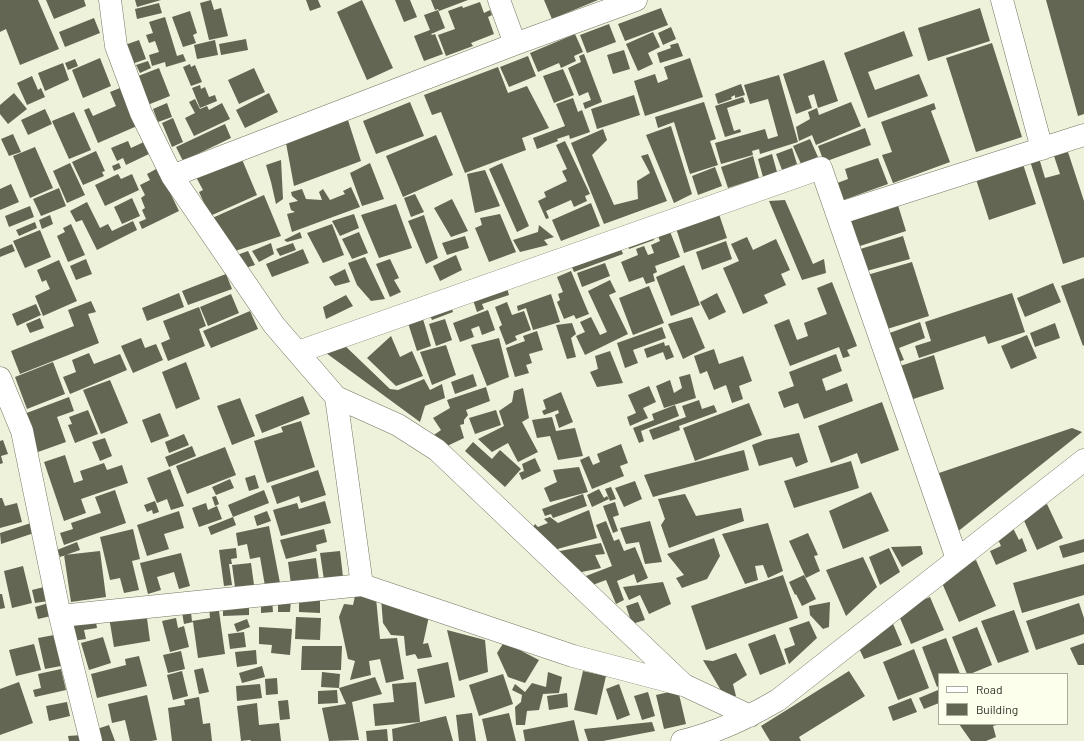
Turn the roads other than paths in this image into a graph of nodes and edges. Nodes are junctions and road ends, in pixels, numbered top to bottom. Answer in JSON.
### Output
{"nodes":[{"id":1,"x":110,"y":0,"type":"edge"},
{"id":2,"x":498,"y":0,"type":"edge"},
{"id":3,"x":1002,"y":0,"type":"edge"},
{"id":4,"x":632,"y":1,"type":"edge"},
{"id":5,"x":515,"y":44,"type":"junction"},
{"id":6,"x":1084,"y":135,"type":"edge"},
{"id":7,"x":1042,"y":149,"type":"junction"},
{"id":8,"x":172,"y":176,"type":"junction"},
{"id":9,"x":837,"y":214,"type":"junction"},
{"id":10,"x":298,"y":352,"type":"junction"},
{"id":11,"x":0,"y":378,"type":"edge"},
{"id":12,"x":336,"y":397,"type":"junction"},
{"id":13,"x":1084,"y":460,"type":"edge"},
{"id":14,"x":958,"y":559,"type":"junction"},
{"id":15,"x":362,"y":585,"type":"junction"},
{"id":16,"x":60,"y":616,"type":"junction"},
{"id":17,"x":684,"y":685,"type":"junction"},
{"id":18,"x":750,"y":716,"type":"junction"},
{"id":19,"x":91,"y":741,"type":"edge"},
{"id":20,"x":682,"y":741,"type":"edge"}],
"edges":[{"from":1,"to":8,"type":"street"},
{"from":2,"to":5,"type":"street"},
{"from":3,"to":7,"type":"street"},
{"from":4,"to":5,"type":"street"},
{"from":5,"to":8,"type":"street"},
{"from":6,"to":7,"type":"street"},
{"from":7,"to":9,"type":"street"},
{"from":8,"to":10,"type":"street"},
{"from":9,"to":10,"type":"street"},
{"from":9,"to":14,"type":"street"},
{"from":10,"to":12,"type":"street"},
{"from":11,"to":16,"type":"street"},
{"from":12,"to":15,"type":"street"},
{"from":12,"to":17,"type":"street"},
{"from":13,"to":14,"type":"street"},
{"from":14,"to":18,"type":"street"},
{"from":15,"to":16,"type":"street"},
{"from":15,"to":17,"type":"street"},
{"from":16,"to":19,"type":"street"},
{"from":17,"to":18,"type":"street"},
{"from":18,"to":20,"type":"street"}]}
